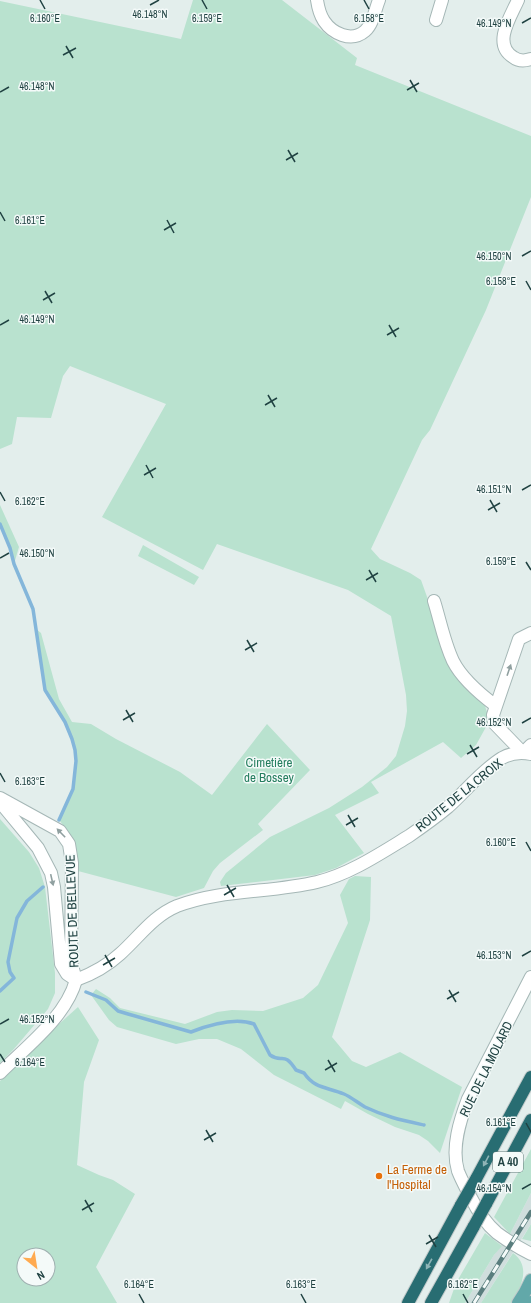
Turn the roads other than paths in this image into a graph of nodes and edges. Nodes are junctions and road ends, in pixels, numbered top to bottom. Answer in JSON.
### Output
{"nodes":[{"id":1,"x":317,"y":0,"type":"edge"},
{"id":2,"x":379,"y":0,"type":"edge"},
{"id":3,"x":442,"y":0,"type":"edge"},
{"id":4,"x":518,"y":0,"type":"edge"},
{"id":5,"x":436,"y":20,"type":"dead end"},
{"id":6,"x":531,"y":59,"type":"edge"},
{"id":7,"x":434,"y":601,"type":"dead end"},
{"id":8,"x":531,"y":633,"type":"edge"},
{"id":9,"x":496,"y":706,"type":"junction"},
{"id":10,"x":528,"y":750,"type":"edge"},
{"id":11,"x":0,"y":798,"type":"edge"},
{"id":12,"x":0,"y":802,"type":"edge"},
{"id":13,"x":531,"y":977,"type":"edge"},
{"id":14,"x":76,"y":980,"type":"junction"},
{"id":15,"x":0,"y":1072,"type":"edge"},
{"id":16,"x":531,"y":1077,"type":"edge"},
{"id":17,"x":531,"y":1120,"type":"edge"},
{"id":18,"x":531,"y":1254,"type":"edge"},
{"id":19,"x":531,"y":1280,"type":"edge"},
{"id":20,"x":408,"y":1303,"type":"edge"},
{"id":21,"x":431,"y":1303,"type":"edge"},
{"id":22,"x":518,"y":1303,"type":"edge"}],
"edges":[{"from":1,"to":2,"type":"street"},
{"from":3,"to":5,"type":"street"},
{"from":4,"to":6,"type":"street"},
{"from":7,"to":9,"type":"street"},
{"from":9,"to":8,"type":"street","one_way":true},
{"from":9,"to":10,"type":"street"},
{"from":10,"to":14,"type":"street","name":"ROUTE DE LA CROIX"},
{"from":14,"to":11,"type":"street","name":"ROUTE DE BELLEVUE","one_way":true},
{"from":12,"to":14,"type":"street","name":"ROUTE DE BELLEVUE","one_way":true},
{"from":13,"to":18,"type":"street","name":"RUE DE LA MOLARD"},
{"from":14,"to":15,"type":"street"},
{"from":16,"to":20,"type":"highway","number":"A 40","one_way":true,"bridge":true},
{"from":17,"to":21,"type":"highway","number":"A 40","bridge":true},
{"from":19,"to":22,"type":"main road"}]}
